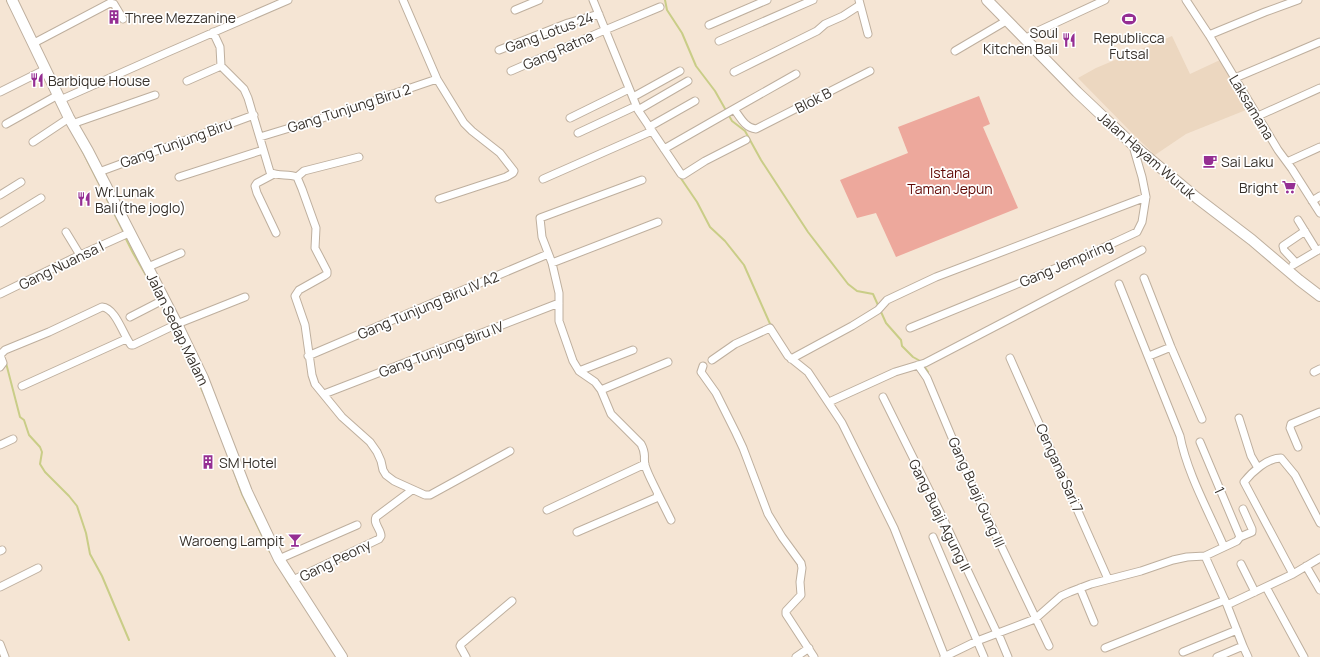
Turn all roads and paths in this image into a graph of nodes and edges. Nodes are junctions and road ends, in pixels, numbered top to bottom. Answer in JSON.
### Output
{"nodes":[{"id":1,"x":12,"y":0,"type":"edge"},
{"id":2,"x":288,"y":0,"type":"edge"},
{"id":3,"x":403,"y":0,"type":"edge"},
{"id":4,"x":538,"y":0,"type":"edge"},
{"id":5,"x":593,"y":0,"type":"edge"},
{"id":6,"x":767,"y":0,"type":"edge"},
{"id":7,"x":813,"y":0,"type":"edge"},
{"id":8,"x":987,"y":0,"type":"edge"},
{"id":9,"x":1105,"y":0,"type":"edge"},
{"id":10,"x":1186,"y":0,"type":"edge"},
{"id":11,"x":1298,"y":0,"type":"edge"},
{"id":12,"x":859,"y":3,"type":"edge"},
{"id":13,"x":660,"y":7,"type":"dead end"},
{"id":14,"x":515,"y":10,"type":"dead end"},
{"id":15,"x":599,"y":14,"type":"junction"},
{"id":16,"x":123,"y":19,"type":"dead end"},
{"id":17,"x":1006,"y":21,"type":"junction"},
{"id":18,"x":709,"y":24,"type":"dead end"},
{"id":19,"x":605,"y":30,"type":"junction"},
{"id":20,"x":213,"y":32,"type":"junction"},
{"id":21,"x":868,"y":34,"type":"dead end"},
{"id":22,"x":1209,"y":35,"type":"junction"},
{"id":23,"x":1026,"y":40,"type":"junction"},
{"id":24,"x":34,"y":42,"type":"junction"},
{"id":25,"x":719,"y":42,"type":"dead end"},
{"id":26,"x":1320,"y":42,"type":"edge"},
{"id":27,"x":499,"y":50,"type":"dead end"},
{"id":28,"x":956,"y":51,"type":"dead end"},
{"id":29,"x":221,"y":66,"type":"junction"},
{"id":30,"x":42,"y":71,"type":"junction"},
{"id":31,"x":511,"y":71,"type":"dead end"},
{"id":32,"x":680,"y":71,"type":"dead end"},
{"id":33,"x":870,"y":71,"type":"dead end"},
{"id":34,"x":734,"y":72,"type":"dead end"},
{"id":35,"x":796,"y":74,"type":"dead end"},
{"id":36,"x":1234,"y":78,"type":"junction"},
{"id":37,"x":437,"y":79,"type":"junction"},
{"id":38,"x":187,"y":81,"type":"dead end"},
{"id":39,"x":688,"y":81,"type":"dead end"},
{"id":40,"x":1320,"y":88,"type":"edge"},
{"id":41,"x":629,"y":89,"type":"junction"},
{"id":42,"x":0,"y":92,"type":"edge"},
{"id":43,"x":155,"y":95,"type":"dead end"},
{"id":44,"x":56,"y":97,"type":"junction"},
{"id":45,"x":632,"y":97,"type":"junction"},
{"id":46,"x":694,"y":101,"type":"dead end"},
{"id":47,"x":637,"y":108,"type":"junction"},
{"id":48,"x":732,"y":110,"type":"junction"},
{"id":49,"x":254,"y":115,"type":"junction"},
{"id":50,"x":1258,"y":116,"type":"junction"},
{"id":51,"x":570,"y":118,"type":"dead end"},
{"id":52,"x":68,"y":120,"type":"junction"},
{"id":53,"x":6,"y":124,"type":"dead end"},
{"id":54,"x":651,"y":129,"type":"junction"},
{"id":55,"x":578,"y":133,"type":"dead end"},
{"id":56,"x":260,"y":137,"type":"junction"},
{"id":57,"x":746,"y":140,"type":"dead end"},
{"id":58,"x":33,"y":142,"type":"dead end"},
{"id":59,"x":1132,"y":144,"type":"junction"},
{"id":60,"x":1320,"y":147,"type":"edge"},
{"id":61,"x":263,"y":150,"type":"junction"},
{"id":62,"x":664,"y":150,"type":"junction"},
{"id":63,"x":359,"y":156,"type":"dead end"},
{"id":64,"x":1287,"y":162,"type":"junction"},
{"id":65,"x":99,"y":172,"type":"junction"},
{"id":66,"x":274,"y":174,"type":"junction"},
{"id":67,"x":180,"y":177,"type":"dead end"},
{"id":68,"x":297,"y":177,"type":"junction"},
{"id":69,"x":543,"y":179,"type":"dead end"},
{"id":70,"x":642,"y":180,"type":"dead end"},
{"id":71,"x":21,"y":182,"type":"dead end"},
{"id":72,"x":0,"y":195,"type":"edge"},
{"id":73,"x":1320,"y":196,"type":"edge"},
{"id":74,"x":1146,"y":197,"type":"junction"},
{"id":75,"x":41,"y":198,"type":"dead end"},
{"id":76,"x":439,"y":199,"type":"dead end"},
{"id":77,"x":1312,"y":201,"type":"junction"},
{"id":78,"x":1320,"y":214,"type":"edge"},
{"id":79,"x":1298,"y":220,"type":"dead end"},
{"id":80,"x":658,"y":222,"type":"dead end"},
{"id":81,"x":0,"y":223,"type":"edge"},
{"id":82,"x":1305,"y":231,"type":"junction"},
{"id":83,"x":66,"y":232,"type":"dead end"},
{"id":84,"x":276,"y":233,"type":"dead end"},
{"id":85,"x":126,"y":234,"type":"junction"},
{"id":86,"x":1142,"y":250,"type":"dead end"},
{"id":87,"x":1319,"y":250,"type":"edge"},
{"id":88,"x":181,"y":253,"type":"dead end"},
{"id":89,"x":548,"y":254,"type":"junction"},
{"id":90,"x":80,"y":255,"type":"junction"},
{"id":91,"x":552,"y":263,"type":"junction"},
{"id":92,"x":1296,"y":263,"type":"junction"},
{"id":93,"x":148,"y":267,"type":"junction"},
{"id":94,"x":1286,"y":269,"type":"junction"},
{"id":95,"x":1144,"y":278,"type":"dead end"},
{"id":96,"x":1119,"y":284,"type":"dead end"},
{"id":97,"x":0,"y":294,"type":"edge"},
{"id":98,"x":1319,"y":294,"type":"edge"},
{"id":99,"x":245,"y":297,"type":"dead end"},
{"id":100,"x":161,"y":301,"type":"junction"},
{"id":101,"x":559,"y":303,"type":"junction"},
{"id":102,"x":130,"y":317,"type":"dead end"},
{"id":103,"x":174,"y":326,"type":"junction"},
{"id":104,"x":910,"y":328,"type":"dead end"},
{"id":105,"x":126,"y":339,"type":"junction"},
{"id":106,"x":1171,"y":347,"type":"junction"},
{"id":107,"x":633,"y":350,"type":"dead end"},
{"id":108,"x":1,"y":353,"type":"edge"},
{"id":109,"x":308,"y":356,"type":"junction"},
{"id":110,"x":1149,"y":356,"type":"junction"},
{"id":111,"x":1010,"y":358,"type":"dead end"},
{"id":112,"x":791,"y":359,"type":"junction"},
{"id":113,"x":712,"y":360,"type":"dead end"},
{"id":114,"x":668,"y":362,"type":"dead end"},
{"id":115,"x":921,"y":364,"type":"junction"},
{"id":116,"x":703,"y":366,"type":"dead end"},
{"id":117,"x":0,"y":367,"type":"edge"},
{"id":118,"x":579,"y":372,"type":"junction"},
{"id":119,"x":22,"y":386,"type":"dead end"},
{"id":120,"x":600,"y":390,"type":"junction"},
{"id":121,"x":324,"y":394,"type":"junction"},
{"id":122,"x":883,"y":397,"type":"dead end"},
{"id":123,"x":829,"y":402,"type":"junction"},
{"id":124,"x":1320,"y":412,"type":"edge"},
{"id":125,"x":1239,"y":418,"type":"dead end"},
{"id":126,"x":1202,"y":419,"type":"dead end"},
{"id":127,"x":13,"y":439,"type":"dead end"},
{"id":128,"x":1200,"y":442,"type":"dead end"},
{"id":129,"x":0,"y":445,"type":"edge"},
{"id":130,"x":1298,"y":447,"type":"dead end"},
{"id":131,"x":510,"y":451,"type":"dead end"},
{"id":132,"x":645,"y":464,"type":"junction"},
{"id":133,"x":1258,"y":468,"type":"junction"},
{"id":134,"x":412,"y":490,"type":"junction"},
{"id":135,"x":658,"y":494,"type":"junction"},
{"id":136,"x":1243,"y":509,"type":"dead end"},
{"id":137,"x":547,"y":510,"type":"dead end"},
{"id":138,"x":671,"y":520,"type":"dead end"},
{"id":139,"x":1320,"y":523,"type":"edge"},
{"id":140,"x":357,"y":525,"type":"dead end"},
{"id":141,"x":577,"y":532,"type":"dead end"},
{"id":142,"x":933,"y":537,"type":"dead end"},
{"id":143,"x":1240,"y":537,"type":"junction"},
{"id":144,"x":1224,"y":547,"type":"junction"},
{"id":145,"x":1205,"y":556,"type":"junction"},
{"id":146,"x":1320,"y":558,"type":"edge"},
{"id":147,"x":279,"y":559,"type":"junction"},
{"id":148,"x":1241,"y":564,"type":"dead end"},
{"id":149,"x":1306,"y":566,"type":"junction"},
{"id":150,"x":38,"y":568,"type":"dead end"},
{"id":151,"x":1293,"y":574,"type":"junction"},
{"id":152,"x":1108,"y":579,"type":"junction"},
{"id":153,"x":293,"y":580,"type":"junction"},
{"id":154,"x":0,"y":587,"type":"edge"},
{"id":155,"x":1266,"y":587,"type":"junction"},
{"id":156,"x":1080,"y":588,"type":"junction"},
{"id":157,"x":1320,"y":590,"type":"edge"},
{"id":158,"x":1255,"y":592,"type":"junction"},
{"id":159,"x":512,"y":601,"type":"dead end"},
{"id":160,"x":1226,"y":603,"type":"junction"},
{"id":161,"x":1035,"y":619,"type":"junction"},
{"id":162,"x":1094,"y":622,"type":"dead end"},
{"id":163,"x":1237,"y":630,"type":"junction"},
{"id":164,"x":997,"y":633,"type":"junction"},
{"id":165,"x":977,"y":641,"type":"junction"},
{"id":166,"x":0,"y":644,"type":"edge"},
{"id":167,"x":1049,"y":646,"type":"dead end"},
{"id":168,"x":1243,"y":646,"type":"junction"},
{"id":169,"x":809,"y":648,"type":"junction"},
{"id":170,"x":1105,"y":648,"type":"dead end"},
{"id":171,"x":1183,"y":652,"type":"dead end"},
{"id":172,"x":5,"y":657,"type":"edge"},
{"id":173,"x":342,"y":657,"type":"edge"},
{"id":174,"x":466,"y":657,"type":"edge"},
{"id":175,"x":796,"y":657,"type":"edge"},
{"id":176,"x":814,"y":657,"type":"edge"},
{"id":177,"x":944,"y":657,"type":"edge"},
{"id":178,"x":984,"y":657,"type":"edge"},
{"id":179,"x":1008,"y":657,"type":"edge"},
{"id":180,"x":1216,"y":657,"type":"edge"},
{"id":181,"x":1248,"y":657,"type":"edge"},
{"id":182,"x":1304,"y":657,"type":"edge"}],
"edges":[{"from":1,"to":24,"type":"street","name":"Jalan Sedap Malam"},
{"from":2,"to":20,"type":"street"},
{"from":3,"to":37,"type":"street"},
{"from":4,"to":14,"type":"street"},
{"from":5,"to":15,"type":"street"},
{"from":6,"to":18,"type":"street"},
{"from":7,"to":25,"type":"street"},
{"from":8,"to":17,"type":"street","name":"Jalan Hayam Wuruk"},
{"from":9,"to":23,"type":"street"},
{"from":10,"to":22,"type":"street","name":"Laksamana"},
{"from":11,"to":22,"type":"street"},
{"from":12,"to":21,"type":"street"},
{"from":12,"to":34,"type":"street"},
{"from":13,"to":19,"type":"street","name":"Gang Ratna"},
{"from":15,"to":19,"type":"street"},
{"from":15,"to":27,"type":"street","name":"Gang Lotus 24"},
{"from":16,"to":24,"type":"street"},
{"from":17,"to":23,"type":"street","name":"Jalan Hayam Wuruk"},
{"from":17,"to":28,"type":"street"},
{"from":19,"to":31,"type":"street","name":"Gang Ratna"},
{"from":19,"to":41,"type":"street"},
{"from":20,"to":29,"type":"street"},
{"from":20,"to":44,"type":"street"},
{"from":22,"to":36,"type":"street","name":"Laksamana"},
{"from":23,"to":59,"type":"street","name":"Jalan Hayam Wuruk"},
{"from":24,"to":30,"type":"street","name":"Jalan Sedap Malam"},
{"from":26,"to":36,"type":"street"},
{"from":29,"to":38,"type":"street"},
{"from":29,"to":49,"type":"street"},
{"from":30,"to":42,"type":"street"},
{"from":30,"to":44,"type":"street","name":"Jalan Sedap Malam"},
{"from":32,"to":45,"type":"street"},
{"from":33,"to":48,"type":"street","name":"Blok B"},
{"from":35,"to":48,"type":"street"},
{"from":36,"to":50,"type":"street","name":"Laksamana"},
{"from":37,"to":56,"type":"street","name":"Gang Tunjung Biru 2"},
{"from":37,"to":76,"type":"street"},
{"from":39,"to":47,"type":"street"},
{"from":40,"to":50,"type":"street"},
{"from":41,"to":45,"type":"street"},
{"from":41,"to":51,"type":"street"},
{"from":43,"to":52,"type":"street"},
{"from":44,"to":52,"type":"street","name":"Jalan Sedap Malam"},
{"from":44,"to":53,"type":"street"},
{"from":45,"to":47,"type":"street"},
{"from":46,"to":54,"type":"street"},
{"from":47,"to":54,"type":"street"},
{"from":47,"to":55,"type":"street"},
{"from":48,"to":62,"type":"street"},
{"from":49,"to":56,"type":"street"},
{"from":49,"to":65,"type":"street","name":"Gang Tunjung Biru"},
{"from":50,"to":64,"type":"street","name":"Laksamana"},
{"from":52,"to":58,"type":"street"},
{"from":52,"to":65,"type":"street","name":"Jalan Sedap Malam"},
{"from":54,"to":62,"type":"street"},
{"from":54,"to":69,"type":"street"},
{"from":56,"to":61,"type":"street"},
{"from":57,"to":62,"type":"street"},
{"from":59,"to":74,"type":"street","name":"Gang Jempiring"},
{"from":59,"to":94,"type":"street","name":"Jalan Hayam Wuruk"},
{"from":60,"to":64,"type":"street"},
{"from":61,"to":66,"type":"street"},
{"from":61,"to":67,"type":"street"},
{"from":63,"to":68,"type":"street"},
{"from":64,"to":77,"type":"street","name":"Laksamana"},
{"from":65,"to":85,"type":"street","name":"Jalan Sedap Malam"},
{"from":66,"to":68,"type":"street"},
{"from":66,"to":84,"type":"street"},
{"from":68,"to":109,"type":"street"},
{"from":70,"to":89,"type":"street"},
{"from":71,"to":72,"type":"street"},
{"from":73,"to":77,"type":"street"},
{"from":74,"to":104,"type":"street","name":"Gang Jempiring"},
{"from":74,"to":112,"type":"street"},
{"from":75,"to":81,"type":"street"},
{"from":77,"to":78,"type":"street","name":"Laksamana"},
{"from":79,"to":82,"type":"street"},
{"from":80,"to":91,"type":"street"},
{"from":82,"to":87,"type":"street"},
{"from":82,"to":92,"type":"street"},
{"from":83,"to":90,"type":"street"},
{"from":85,"to":90,"type":"street","name":"Gang Nuansa I"},
{"from":85,"to":93,"type":"street","name":"Jalan Sedap Malam"},
{"from":86,"to":115,"type":"street"},
{"from":87,"to":92,"type":"street"},
{"from":88,"to":93,"type":"street"},
{"from":89,"to":91,"type":"street"},
{"from":89,"to":109,"type":"street","name":"Gang Tunjung Biru IV A2"},
{"from":90,"to":97,"type":"street","name":"Gang Nuansa I"},
{"from":91,"to":101,"type":"street"},
{"from":92,"to":94,"type":"street"},
{"from":93,"to":100,"type":"street","name":"Jalan Sedap Malam"},
{"from":94,"to":98,"type":"street","name":"Jalan Hayam Wuruk"},
{"from":95,"to":106,"type":"street"},
{"from":96,"to":110,"type":"street"},
{"from":99,"to":103,"type":"street"},
{"from":100,"to":102,"type":"street"},
{"from":100,"to":103,"type":"street","name":"Jalan Sedap Malam"},
{"from":101,"to":118,"type":"street"},
{"from":101,"to":121,"type":"street","name":"Gang Tunjung Biru IV"},
{"from":103,"to":105,"type":"street"},
{"from":103,"to":147,"type":"street","name":"Jalan Sedap Malam"},
{"from":105,"to":108,"type":"street"},
{"from":105,"to":119,"type":"street"},
{"from":106,"to":110,"type":"street"},
{"from":106,"to":126,"type":"street"},
{"from":107,"to":118,"type":"street"},
{"from":108,"to":117,"type":"street"},
{"from":109,"to":121,"type":"street"},
{"from":110,"to":144,"type":"street"},
{"from":111,"to":152,"type":"street","name":"Cengana Sari 7"},
{"from":112,"to":113,"type":"street"},
{"from":112,"to":123,"type":"street"},
{"from":114,"to":120,"type":"street"},
{"from":115,"to":123,"type":"street"},
{"from":115,"to":161,"type":"street","name":"Gang Buaji Gung III"},
{"from":116,"to":169,"type":"street"},
{"from":118,"to":120,"type":"street"},
{"from":120,"to":132,"type":"street"},
{"from":121,"to":134,"type":"street"},
{"from":122,"to":164,"type":"street","name":"Gang Buaji Agung II"},
{"from":123,"to":177,"type":"street"},
{"from":124,"to":130,"type":"street"},
{"from":125,"to":133,"type":"street"},
{"from":127,"to":129,"type":"street"},
{"from":128,"to":143,"type":"street","name":"1"},
{"from":131,"to":134,"type":"street"},
{"from":132,"to":135,"type":"street"},
{"from":132,"to":137,"type":"street"},
{"from":133,"to":139,"type":"street"},
{"from":133,"to":151,"type":"street"},
{"from":134,"to":153,"type":"street","name":"Gang Peony"},
{"from":135,"to":138,"type":"street"},
{"from":135,"to":141,"type":"street"},
{"from":136,"to":143,"type":"street"},
{"from":140,"to":147,"type":"street"},
{"from":142,"to":165,"type":"street"},
{"from":143,"to":144,"type":"street"},
{"from":144,"to":145,"type":"street"},
{"from":145,"to":152,"type":"street"},
{"from":145,"to":160,"type":"street"},
{"from":146,"to":149,"type":"street"},
{"from":147,"to":153,"type":"street","name":"Jalan Sedap Malam"},
{"from":148,"to":158,"type":"street"},
{"from":149,"to":151,"type":"street"},
{"from":149,"to":157,"type":"street"},
{"from":150,"to":154,"type":"street"},
{"from":151,"to":155,"type":"street"},
{"from":152,"to":156,"type":"street"},
{"from":153,"to":173,"type":"street","name":"Jalan Sedap Malam"},
{"from":155,"to":158,"type":"street"},
{"from":155,"to":182,"type":"street"},
{"from":156,"to":161,"type":"street"},
{"from":156,"to":162,"type":"street"},
{"from":158,"to":160,"type":"street"},
{"from":159,"to":174,"type":"street"},
{"from":160,"to":163,"type":"street"},
{"from":160,"to":170,"type":"street"},
{"from":161,"to":164,"type":"street"},
{"from":161,"to":167,"type":"street","name":"Gang Buaji Gung III"},
{"from":163,"to":168,"type":"street"},
{"from":163,"to":171,"type":"street"},
{"from":164,"to":165,"type":"street"},
{"from":164,"to":179,"type":"street","name":"Gang Buaji Agung II"},
{"from":165,"to":177,"type":"street"},
{"from":165,"to":178,"type":"street"},
{"from":166,"to":172,"type":"street"},
{"from":168,"to":180,"type":"street"},
{"from":168,"to":181,"type":"street"},
{"from":169,"to":175,"type":"street"},
{"from":169,"to":176,"type":"street"}]}
